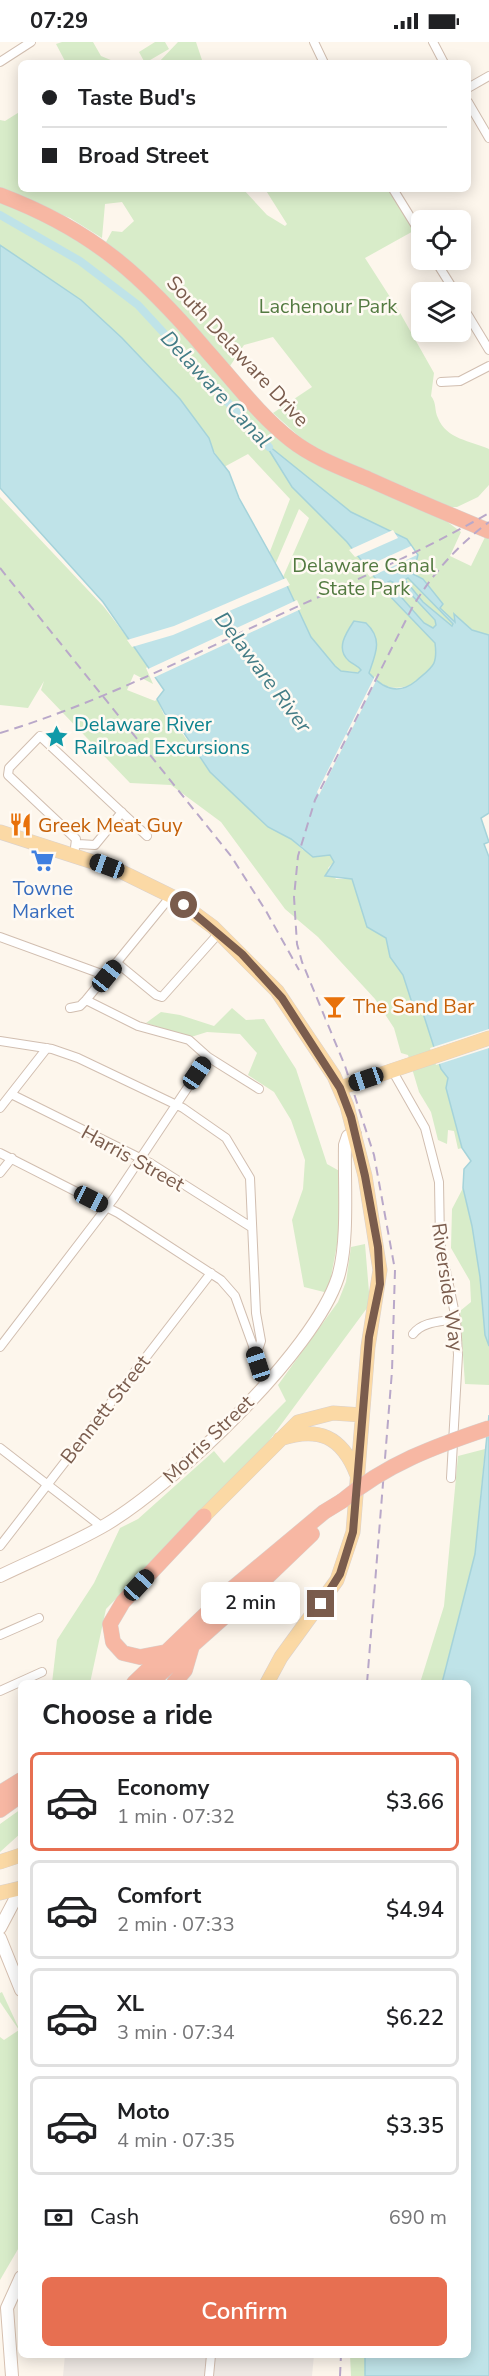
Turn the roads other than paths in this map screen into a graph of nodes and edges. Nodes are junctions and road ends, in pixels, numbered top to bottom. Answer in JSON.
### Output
{"nodes":[{"id":1,"x":31,"y":42,"type":"edge"},
{"id":2,"x":314,"y":42,"type":"edge"},
{"id":3,"x":433,"y":42,"type":"edge"},
{"id":4,"x":323,"y":60,"type":"edge"},
{"id":5,"x":442,"y":60,"type":"edge"},
{"id":6,"x":0,"y":62,"type":"edge"},
{"id":7,"x":489,"y":76,"type":"edge"},
{"id":8,"x":471,"y":86,"type":"edge"},
{"id":9,"x":471,"y":107,"type":"edge"},
{"id":10,"x":489,"y":138,"type":"edge"},
{"id":11,"x":395,"y":192,"type":"edge"},
{"id":12,"x":0,"y":195,"type":"edge"},
{"id":13,"x":411,"y":218,"type":"edge"},
{"id":14,"x":471,"y":320,"type":"edge"},
{"id":15,"x":489,"y":350,"type":"edge"},
{"id":16,"x":489,"y":366,"type":"edge"},
{"id":17,"x":441,"y":382,"type":"dead end"},
{"id":18,"x":489,"y":531,"type":"edge"},
{"id":19,"x":123,"y":812,"type":"junction"},
{"id":20,"x":0,"y":831,"type":"edge"},
{"id":21,"x":147,"y":836,"type":"dead end"},
{"id":22,"x":76,"y":850,"type":"junction"},
{"id":23,"x":171,"y":896,"type":"junction"},
{"id":24,"x":219,"y":933,"type":"junction"},
{"id":25,"x":0,"y":937,"type":"edge"},
{"id":26,"x":117,"y":963,"type":"junction"},
{"id":27,"x":107,"y":976,"type":"junction"},
{"id":28,"x":86,"y":1000,"type":"junction"},
{"id":29,"x":70,"y":1008,"type":"dead end"},
{"id":30,"x":489,"y":1038,"type":"edge"},
{"id":31,"x":0,"y":1041,"type":"edge"},
{"id":32,"x":47,"y":1048,"type":"junction"},
{"id":33,"x":208,"y":1057,"type":"junction"},
{"id":34,"x":392,"y":1070,"type":"junction"},
{"id":35,"x":340,"y":1088,"type":"junction"},
{"id":36,"x":259,"y":1089,"type":"dead end"},
{"id":37,"x":11,"y":1094,"type":"junction"},
{"id":38,"x":176,"y":1106,"type":"junction"},
{"id":39,"x":0,"y":1107,"type":"edge"},
{"id":40,"x":355,"y":1134,"type":"junction"},
{"id":41,"x":0,"y":1153,"type":"edge"},
{"id":42,"x":12,"y":1158,"type":"junction"},
{"id":43,"x":140,"y":1158,"type":"junction"},
{"id":44,"x":0,"y":1173,"type":"edge"},
{"id":45,"x":107,"y":1207,"type":"junction"},
{"id":46,"x":251,"y":1227,"type":"junction"},
{"id":47,"x":211,"y":1273,"type":"junction"},
{"id":48,"x":456,"y":1319,"type":"junction"},
{"id":49,"x":413,"y":1334,"type":"dead end"},
{"id":50,"x":0,"y":1347,"type":"edge"},
{"id":51,"x":253,"y":1349,"type":"junction"},
{"id":52,"x":266,"y":1382,"type":"junction"},
{"id":53,"x":362,"y":1418,"type":"junction"},
{"id":54,"x":489,"y":1428,"type":"edge"},
{"id":55,"x":279,"y":1440,"type":"junction"},
{"id":56,"x":0,"y":1448,"type":"edge"},
{"id":57,"x":358,"y":1476,"type":"junction"},
{"id":58,"x":451,"y":1478,"type":"dead end"},
{"id":59,"x":47,"y":1485,"type":"junction"},
{"id":60,"x":342,"y":1501,"type":"junction"},
{"id":61,"x":204,"y":1516,"type":"joint"},
{"id":62,"x":102,"y":1527,"type":"junction"},
{"id":63,"x":0,"y":1546,"type":"edge"},
{"id":64,"x":0,"y":1576,"type":"edge"},
{"id":65,"x":39,"y":1618,"type":"dead end"},
{"id":66,"x":0,"y":1635,"type":"edge"},
{"id":67,"x":193,"y":1645,"type":"junction"},
{"id":68,"x":166,"y":1652,"type":"junction"},
{"id":69,"x":42,"y":1672,"type":"dead end"},
{"id":70,"x":24,"y":1680,"type":"edge"},
{"id":71,"x":137,"y":1680,"type":"edge"},
{"id":72,"x":153,"y":1680,"type":"edge"},
{"id":73,"x":177,"y":1680,"type":"edge"},
{"id":74,"x":269,"y":1680,"type":"edge"},
{"id":75,"x":18,"y":1683,"type":"edge"},
{"id":76,"x":0,"y":1691,"type":"edge"},
{"id":77,"x":18,"y":1782,"type":"edge"},
{"id":78,"x":0,"y":1793,"type":"edge"},
{"id":79,"x":18,"y":1797,"type":"edge"},
{"id":80,"x":0,"y":1810,"type":"edge"},
{"id":81,"x":18,"y":1856,"type":"edge"},
{"id":82,"x":0,"y":1862,"type":"edge"},
{"id":83,"x":18,"y":1889,"type":"edge"},
{"id":84,"x":0,"y":1893,"type":"edge"},
{"id":85,"x":18,"y":1894,"type":"edge"},
{"id":86,"x":0,"y":1928,"type":"edge"},
{"id":87,"x":0,"y":1938,"type":"edge"},
{"id":88,"x":18,"y":1983,"type":"edge"},
{"id":89,"x":18,"y":2284,"type":"edge"},
{"id":90,"x":211,"y":2358,"type":"edge"},
{"id":91,"x":12,"y":2376,"type":"edge"},
{"id":92,"x":209,"y":2376,"type":"edge"}],
"edges":[{"from":1,"to":6,"type":"street"},
{"from":2,"to":4,"type":"street"},
{"from":3,"to":5,"type":"street"},
{"from":7,"to":8,"type":"street"},
{"from":9,"to":10,"type":"street"},
{"from":11,"to":13,"type":"street"},
{"from":12,"to":18,"type":"highway","name":"South Delaware Drive"},
{"from":14,"to":15,"type":"street"},
{"from":16,"to":17,"type":"street"},
{"from":19,"to":21,"type":"street"},
{"from":19,"to":22,"type":"street"},
{"from":19,"to":22,"type":"street"},
{"from":20,"to":22,"type":"main road"},
{"from":22,"to":23,"type":"main road"},
{"from":23,"to":24,"type":"main road"},
{"from":23,"to":26,"type":"street"},
{"from":24,"to":26,"type":"street"},
{"from":24,"to":35,"type":"main road"},
{"from":25,"to":27,"type":"street"},
{"from":26,"to":27,"type":"street"},
{"from":27,"to":28,"type":"street"},
{"from":28,"to":29,"type":"street"},
{"from":28,"to":33,"type":"street"},
{"from":30,"to":34,"type":"main road"},
{"from":31,"to":32,"type":"street"},
{"from":32,"to":37,"type":"street"},
{"from":32,"to":38,"type":"street"},
{"from":33,"to":36,"type":"street"},
{"from":33,"to":38,"type":"street"},
{"from":34,"to":35,"type":"main road"},
{"from":34,"to":48,"type":"street","name":"Riverside Way"},
{"from":35,"to":40,"type":"main road"},
{"from":37,"to":39,"type":"street"},
{"from":37,"to":43,"type":"street","name":"Harris Street"},
{"from":38,"to":43,"type":"street"},
{"from":38,"to":46,"type":"street"},
{"from":40,"to":52,"type":"street","name":"Morris Street"},
{"from":40,"to":53,"type":"main road"},
{"from":41,"to":42,"type":"street"},
{"from":42,"to":44,"type":"street"},
{"from":42,"to":45,"type":"street"},
{"from":43,"to":45,"type":"street"},
{"from":43,"to":46,"type":"street","name":"Harris Street"},
{"from":45,"to":47,"type":"street"},
{"from":45,"to":50,"type":"street"},
{"from":46,"to":51,"type":"street"},
{"from":47,"to":51,"type":"street"},
{"from":47,"to":59,"type":"street","name":"Bennett Street"},
{"from":48,"to":49,"type":"street"},
{"from":48,"to":58,"type":"street","name":"Riverside Way"},
{"from":51,"to":52,"type":"street"},
{"from":52,"to":62,"type":"street","name":"Morris Street"},
{"from":53,"to":55,"type":"main road"},
{"from":53,"to":57,"type":"main road"},
{"from":54,"to":60,"type":"highway","bridge":true},
{"from":55,"to":57,"type":"main road"},
{"from":55,"to":61,"type":"main road"},
{"from":56,"to":59,"type":"street"},
{"from":57,"to":74,"type":"main road"},
{"from":59,"to":62,"type":"street"},
{"from":59,"to":63,"type":"street","name":"Bennett Street"},
{"from":60,"to":67,"type":"highway"},
{"from":60,"to":68,"type":"highway"},
{"from":61,"to":68,"type":"highway"},
{"from":62,"to":64,"type":"street","name":"Morris Street"},
{"from":65,"to":66,"type":"street"},
{"from":67,"to":72,"type":"highway"},
{"from":67,"to":73,"type":"highway"},
{"from":68,"to":71,"type":"highway"},
{"from":69,"to":70,"type":"street"},
{"from":75,"to":76,"type":"street"},
{"from":77,"to":78,"type":"highway"},
{"from":79,"to":80,"type":"highway"},
{"from":81,"to":82,"type":"main road"},
{"from":83,"to":84,"type":"main road"},
{"from":85,"to":86,"type":"street"},
{"from":87,"to":88,"type":"street"},
{"from":89,"to":91,"type":"street"},
{"from":90,"to":92,"type":"street"}]}
